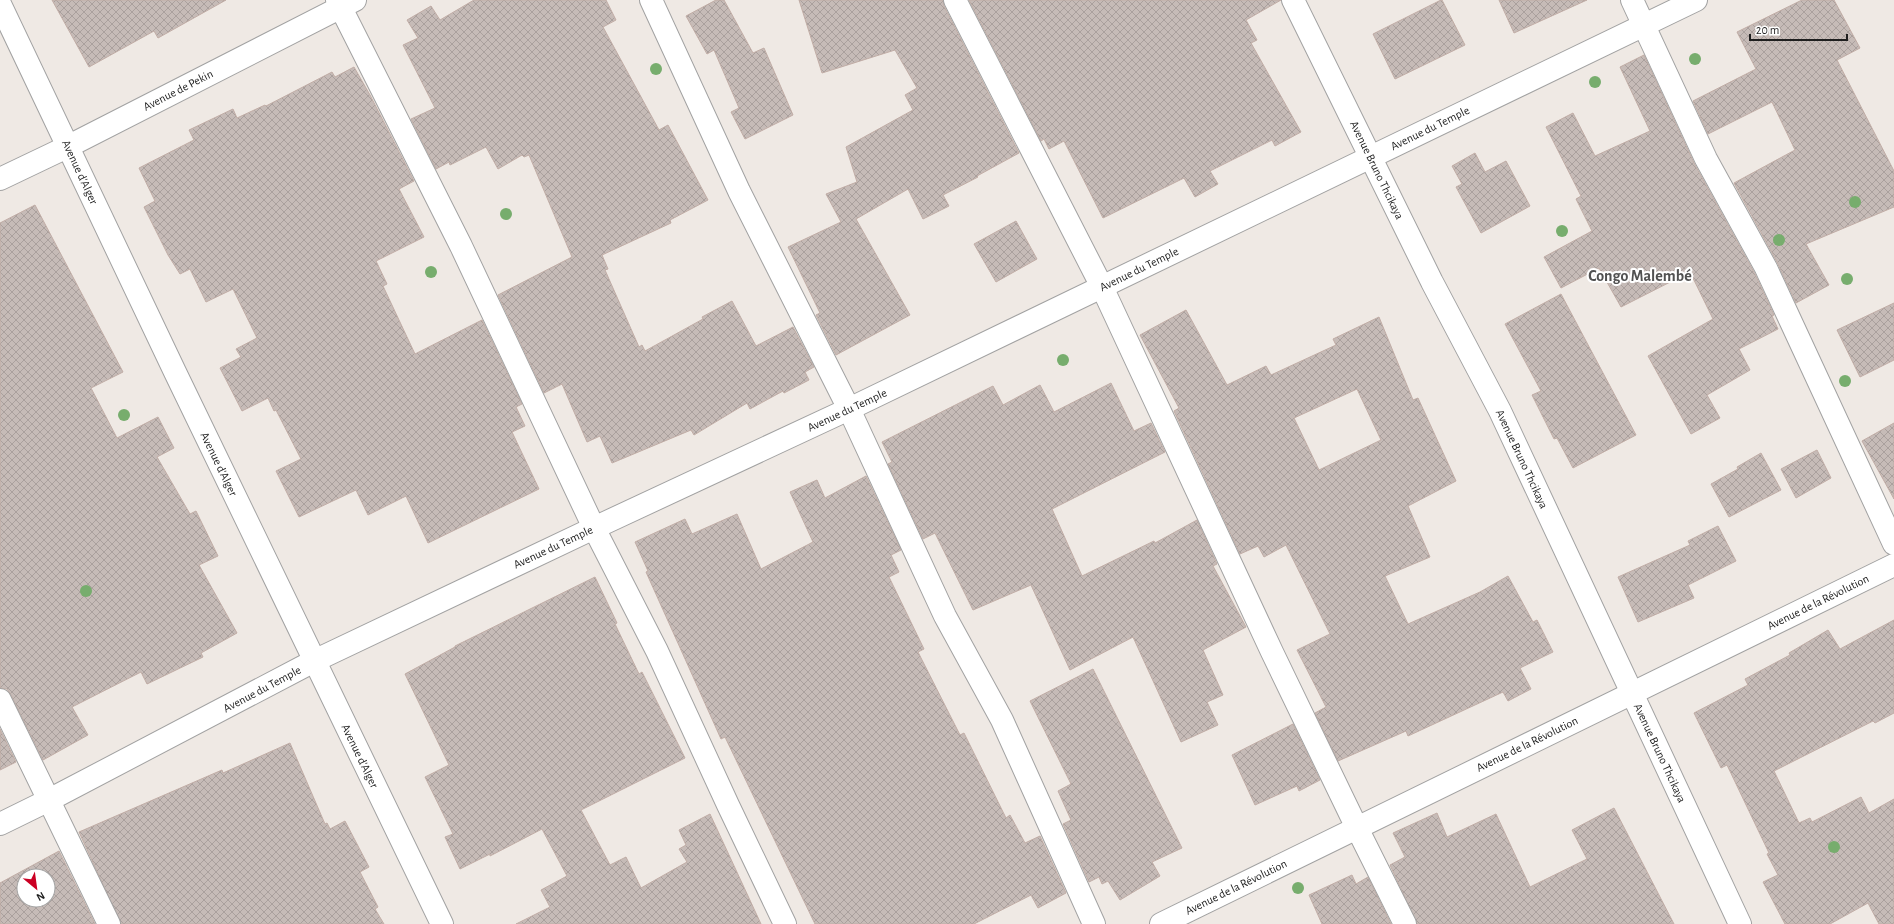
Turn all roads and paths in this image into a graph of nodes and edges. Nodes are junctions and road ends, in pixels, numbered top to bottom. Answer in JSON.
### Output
{"nodes":[{"id":1,"x":651,"y":0,"type":"edge"},
{"id":2,"x":955,"y":0,"type":"edge"},
{"id":3,"x":1293,"y":0,"type":"edge"},
{"id":4,"x":1632,"y":0,"type":"edge"},
{"id":5,"x":1696,"y":0,"type":"edge"},
{"id":6,"x":344,"y":2,"type":"edge"},
{"id":7,"x":0,"y":4,"type":"edge"},
{"id":8,"x":1644,"y":25,"type":"junction"},
{"id":9,"x":67,"y":147,"type":"junction"},
{"id":10,"x":1370,"y":157,"type":"junction"},
{"id":11,"x":0,"y":179,"type":"edge"},
{"id":12,"x":1102,"y":287,"type":"junction"},
{"id":13,"x":849,"y":409,"type":"junction"},
{"id":14,"x":594,"y":528,"type":"junction"},
{"id":15,"x":1894,"y":544,"type":"edge"},
{"id":16,"x":1894,"y":565,"type":"edge"},
{"id":17,"x":314,"y":661,"type":"junction"},
{"id":18,"x":1632,"y":693,"type":"junction"},
{"id":19,"x":0,"y":700,"type":"edge"},
{"id":20,"x":49,"y":800,"type":"junction"},
{"id":21,"x":0,"y":824,"type":"edge"},
{"id":22,"x":1356,"y":828,"type":"junction"},
{"id":23,"x":108,"y":924,"type":"edge"},
{"id":24,"x":442,"y":924,"type":"edge"},
{"id":25,"x":785,"y":924,"type":"edge"},
{"id":26,"x":1094,"y":924,"type":"edge"},
{"id":27,"x":1161,"y":924,"type":"edge"},
{"id":28,"x":1405,"y":924,"type":"edge"},
{"id":29,"x":1740,"y":924,"type":"edge"}],
"edges":[{"from":1,"to":13,"type":"street"},
{"from":2,"to":12,"type":"street"},
{"from":3,"to":10,"type":"street","name":"Avenue Bruno Thcikaya"},
{"from":4,"to":8,"type":"street"},
{"from":5,"to":8,"type":"street","name":"Avenue du Temple"},
{"from":6,"to":9,"type":"street","name":"Avenue de Pekin"},
{"from":6,"to":14,"type":"street"},
{"from":7,"to":9,"type":"street","name":"Avenue d'Alger"},
{"from":8,"to":10,"type":"street","name":"Avenue du Temple"},
{"from":8,"to":15,"type":"street"},
{"from":9,"to":11,"type":"street","name":"Avenue de Pekin"},
{"from":9,"to":17,"type":"street","name":"Avenue d'Alger"},
{"from":10,"to":12,"type":"street","name":"Avenue du Temple"},
{"from":10,"to":18,"type":"street","name":"Avenue Bruno Thcikaya"},
{"from":12,"to":13,"type":"street","name":"Avenue du Temple"},
{"from":12,"to":22,"type":"street"},
{"from":13,"to":14,"type":"street","name":"Avenue du Temple"},
{"from":13,"to":26,"type":"street"},
{"from":14,"to":17,"type":"street","name":"Avenue du Temple"},
{"from":14,"to":25,"type":"street"},
{"from":16,"to":18,"type":"street","name":"Avenue de la Révolution"},
{"from":17,"to":20,"type":"street","name":"Avenue du Temple"},
{"from":17,"to":24,"type":"street","name":"Avenue d'Alger"},
{"from":18,"to":22,"type":"street","name":"Avenue de la Révolution"},
{"from":18,"to":29,"type":"street","name":"Avenue Bruno Thcikaya"},
{"from":19,"to":20,"type":"street"},
{"from":20,"to":21,"type":"street","name":"Avenue du Temple"},
{"from":20,"to":23,"type":"street"},
{"from":22,"to":27,"type":"street","name":"Avenue de la Révolution"},
{"from":22,"to":28,"type":"street"}]}
